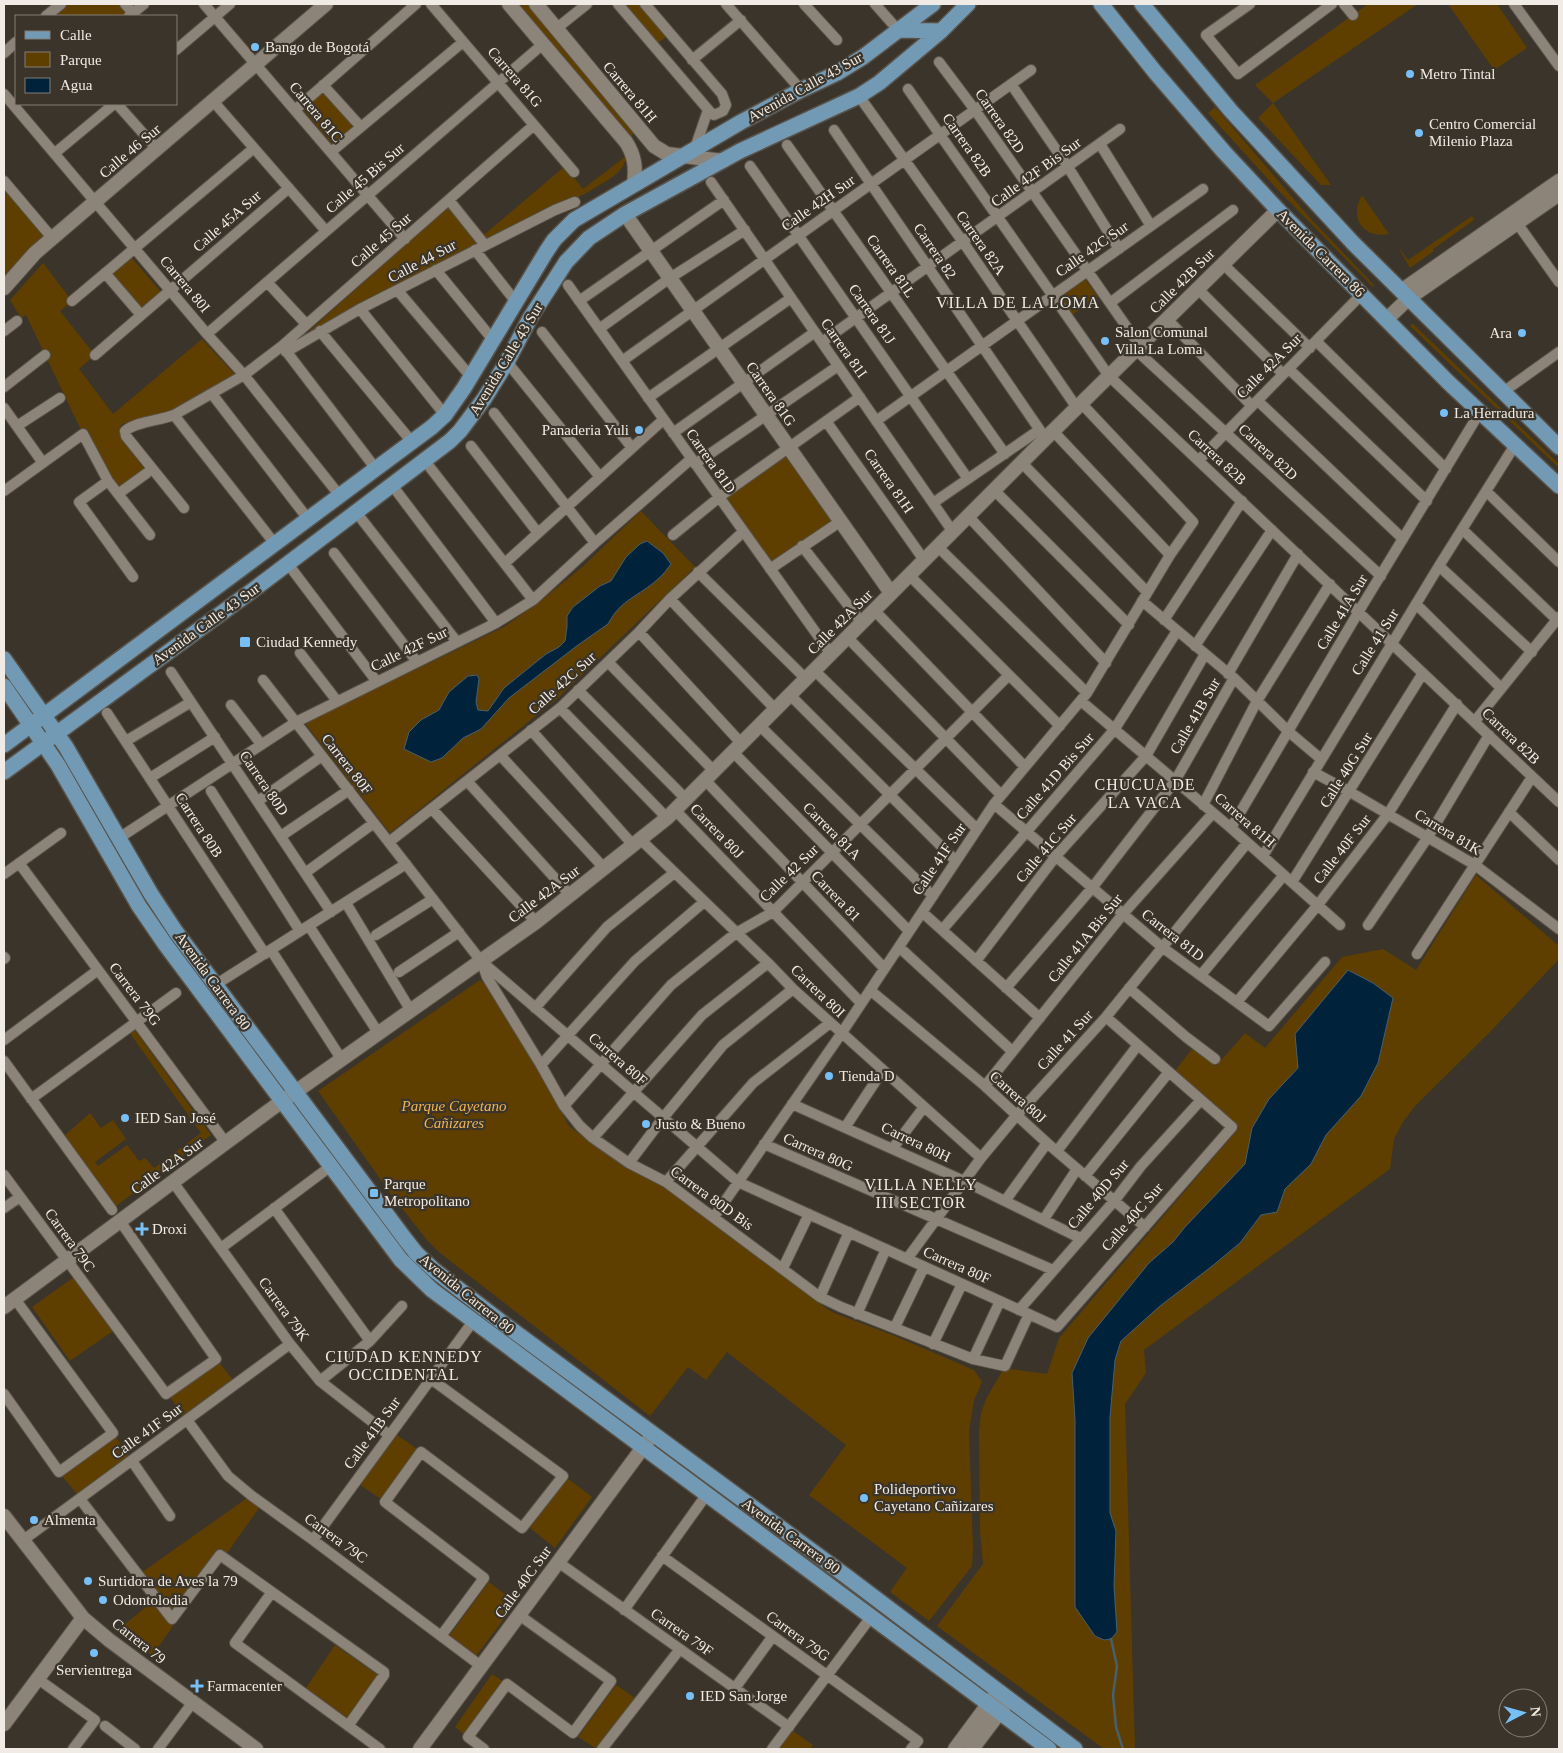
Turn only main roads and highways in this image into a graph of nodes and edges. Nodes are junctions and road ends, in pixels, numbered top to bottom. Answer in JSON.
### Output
{"nodes":[{"id":1,"x":933,"y":4,"type":"edge"},
{"id":2,"x":968,"y":4,"type":"edge"},
{"id":3,"x":1101,"y":4,"type":"edge"},
{"id":4,"x":1148,"y":6,"type":"edge"},
{"id":5,"x":898,"y":30,"type":"junction"},
{"id":6,"x":941,"y":31,"type":"junction"},
{"id":7,"x":666,"y":165,"type":"junction"},
{"id":8,"x":671,"y":189,"type":"junction"},
{"id":9,"x":1559,"y":448,"type":"edge"},
{"id":10,"x":1559,"y":486,"type":"edge"},
{"id":11,"x":4,"y":659,"type":"edge"},
{"id":12,"x":4,"y":686,"type":"edge"},
{"id":13,"x":44,"y":715,"type":"junction"},
{"id":14,"x":31,"y":725,"type":"junction"},
{"id":15,"x":57,"y":734,"type":"junction"},
{"id":16,"x":44,"y":743,"type":"junction"},
{"id":17,"x":4,"y":746,"type":"edge"},
{"id":18,"x":4,"y":772,"type":"edge"},
{"id":19,"x":1049,"y":1749,"type":"edge"},
{"id":20,"x":1075,"y":1749,"type":"edge"}],
"edges":[{"from":1,"to":5,"type":"main road","name":"Avenida Calle 43 Sur"},
{"from":2,"to":6,"type":"main road","name":"Avenida Calle 43 Sur"},
{"from":3,"to":10,"type":"main road","name":"Avenida Carrera 86"},
{"from":4,"to":9,"type":"main road","name":"Avenida Carrera 86"},
{"from":5,"to":6,"type":"main road"},
{"from":5,"to":7,"type":"main road","name":"Avenida Calle 43 Sur"},
{"from":6,"to":8,"type":"main road","name":"Avenida Calle 43 Sur"},
{"from":7,"to":8,"type":"main road"},
{"from":7,"to":13,"type":"main road","name":"Avenida Calle 43 Sur"},
{"from":8,"to":15,"type":"main road","name":"Avenida Calle 43 Sur"},
{"from":11,"to":13,"type":"main road","name":"Avenida Carrera 80"},
{"from":12,"to":14,"type":"main road","name":"Avenida Carrera 80"},
{"from":13,"to":14,"type":"main road","name":"Avenida Calle 43 Sur"},
{"from":13,"to":15,"type":"main road","name":"Avenida Carrera 80"},
{"from":14,"to":16,"type":"main road","name":"Avenida Carrera 80"},
{"from":14,"to":17,"type":"main road","name":"Avenida Calle 43 Sur"},
{"from":15,"to":16,"type":"main road","name":"Avenida Calle 43 Sur"},
{"from":15,"to":20,"type":"main road","name":"Avenida Carrera 80"},
{"from":16,"to":18,"type":"main road","name":"Avenida Calle 43 Sur"},
{"from":16,"to":19,"type":"main road","name":"Avenida Carrera 80"}]}
